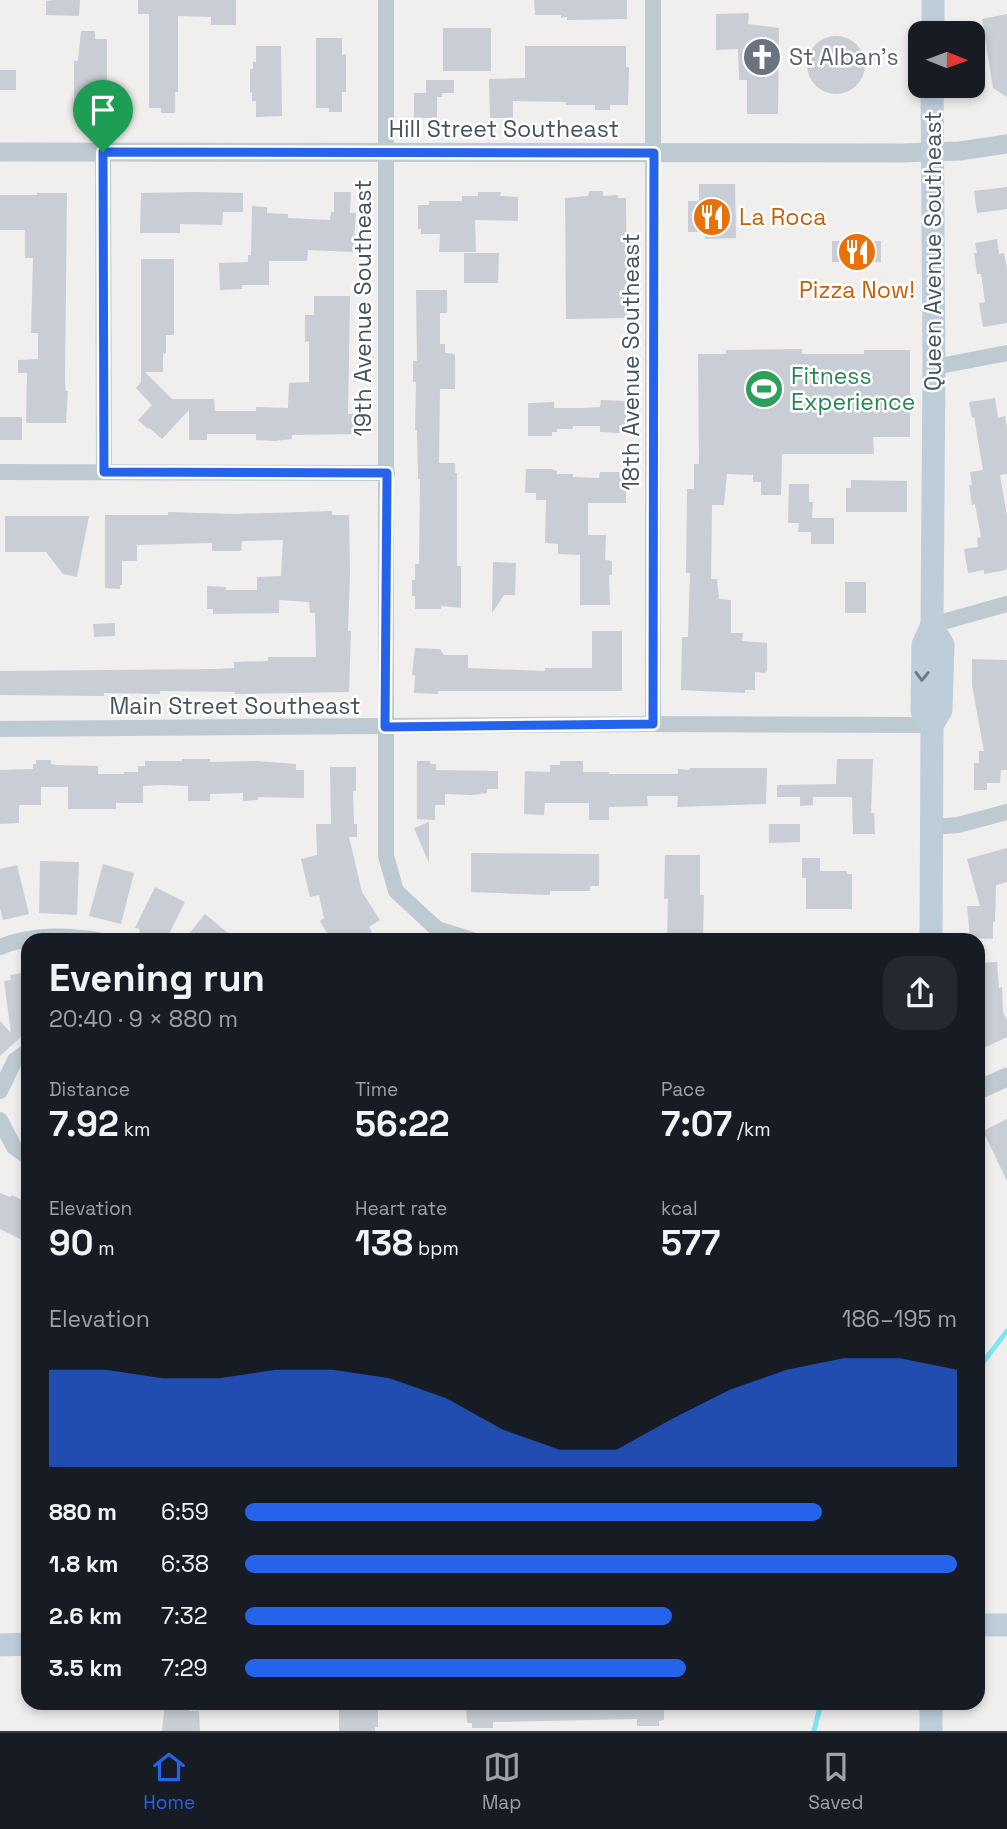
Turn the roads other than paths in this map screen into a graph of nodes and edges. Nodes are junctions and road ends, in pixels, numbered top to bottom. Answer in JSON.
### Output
{"nodes":[{"id":1,"x":386,"y":0,"type":"edge"},
{"id":2,"x":653,"y":0,"type":"edge"},
{"id":3,"x":933,"y":0,"type":"edge"},
{"id":4,"x":933,"y":21,"type":"edge"},
{"id":5,"x":932,"y":98,"type":"edge"},
{"id":6,"x":1007,"y":144,"type":"edge"},
{"id":7,"x":0,"y":152,"type":"edge"},
{"id":8,"x":103,"y":152,"type":"junction"},
{"id":9,"x":932,"y":152,"type":"junction"},
{"id":10,"x":384,"y":153,"type":"junction"},
{"id":11,"x":654,"y":153,"type":"junction"},
{"id":12,"x":1007,"y":353,"type":"edge"},
{"id":13,"x":934,"y":367,"type":"junction"},
{"id":14,"x":0,"y":472,"type":"edge"},
{"id":15,"x":104,"y":472,"type":"junction"},
{"id":16,"x":387,"y":473,"type":"junction"},
{"id":17,"x":1007,"y":604,"type":"edge"},
{"id":18,"x":932,"y":625,"type":"junction"},
{"id":19,"x":653,"y":724,"type":"junction"},
{"id":20,"x":932,"y":725,"type":"junction"},
{"id":21,"x":385,"y":727,"type":"junction"},
{"id":22,"x":0,"y":729,"type":"edge"},
{"id":23,"x":1007,"y":811,"type":"edge"},
{"id":24,"x":931,"y":827,"type":"junction"},
{"id":25,"x":450,"y":933,"type":"edge"},
{"id":26,"x":931,"y":933,"type":"edge"},
{"id":27,"x":21,"y":940,"type":"edge"},
{"id":28,"x":0,"y":947,"type":"edge"},
{"id":29,"x":21,"y":1056,"type":"edge"},
{"id":30,"x":1007,"y":1077,"type":"edge"},
{"id":31,"x":1,"y":1084,"type":"edge"},
{"id":32,"x":985,"y":1087,"type":"edge"},
{"id":33,"x":0,"y":1120,"type":"edge"},
{"id":34,"x":21,"y":1152,"type":"edge"},
{"id":35,"x":985,"y":1625,"type":"edge"},
{"id":36,"x":1007,"y":1625,"type":"edge"},
{"id":37,"x":21,"y":1644,"type":"edge"},
{"id":38,"x":0,"y":1645,"type":"edge"},
{"id":39,"x":931,"y":1710,"type":"edge"},
{"id":40,"x":931,"y":1731,"type":"edge"}],
"edges":[{"from":1,"to":10,"type":"street","name":"19th Avenue Southeast"},
{"from":2,"to":11,"type":"street","name":"18th Avenue Southeast"},
{"from":3,"to":4,"type":"main road"},
{"from":5,"to":9,"type":"main road","name":"Queen Avenue Southeast"},
{"from":6,"to":9,"type":"street","name":"Hill Street Southeast"},
{"from":7,"to":8,"type":"street","name":"Hill Street Southeast"},
{"from":8,"to":10,"type":"street","name":"Hill Street Southeast"},
{"from":8,"to":15,"type":"street"},
{"from":9,"to":11,"type":"street","name":"Hill Street Southeast"},
{"from":9,"to":13,"type":"main road","name":"Queen Avenue Southeast"},
{"from":10,"to":11,"type":"street","name":"Hill Street Southeast"},
{"from":10,"to":16,"type":"street","name":"19th Avenue Southeast"},
{"from":11,"to":19,"type":"street","name":"18th Avenue Southeast"},
{"from":12,"to":13,"type":"street"},
{"from":13,"to":18,"type":"main road","name":"Queen Avenue Southeast"},
{"from":14,"to":15,"type":"street"},
{"from":15,"to":16,"type":"street"},
{"from":16,"to":21,"type":"street","name":"19th Avenue Southeast"},
{"from":17,"to":18,"type":"street"},
{"from":18,"to":20,"type":"main road","name":"Queen Avenue Southeast"},
{"from":19,"to":20,"type":"street","name":"Main Street Southeast"},
{"from":19,"to":21,"type":"street","name":"Main Street Southeast"},
{"from":20,"to":24,"type":"main road","name":"Queen Avenue Southeast"},
{"from":21,"to":22,"type":"street","name":"Main Street Southeast"},
{"from":21,"to":25,"type":"street","name":"19th Avenue Southeast"},
{"from":23,"to":24,"type":"street"},
{"from":24,"to":26,"type":"main road","name":"Queen Avenue Southeast"},
{"from":27,"to":28,"type":"street"},
{"from":29,"to":31,"type":"street"},
{"from":30,"to":32,"type":"street"},
{"from":33,"to":34,"type":"street"},
{"from":35,"to":36,"type":"main road"},
{"from":37,"to":38,"type":"main road"},
{"from":39,"to":40,"type":"main road"}]}
